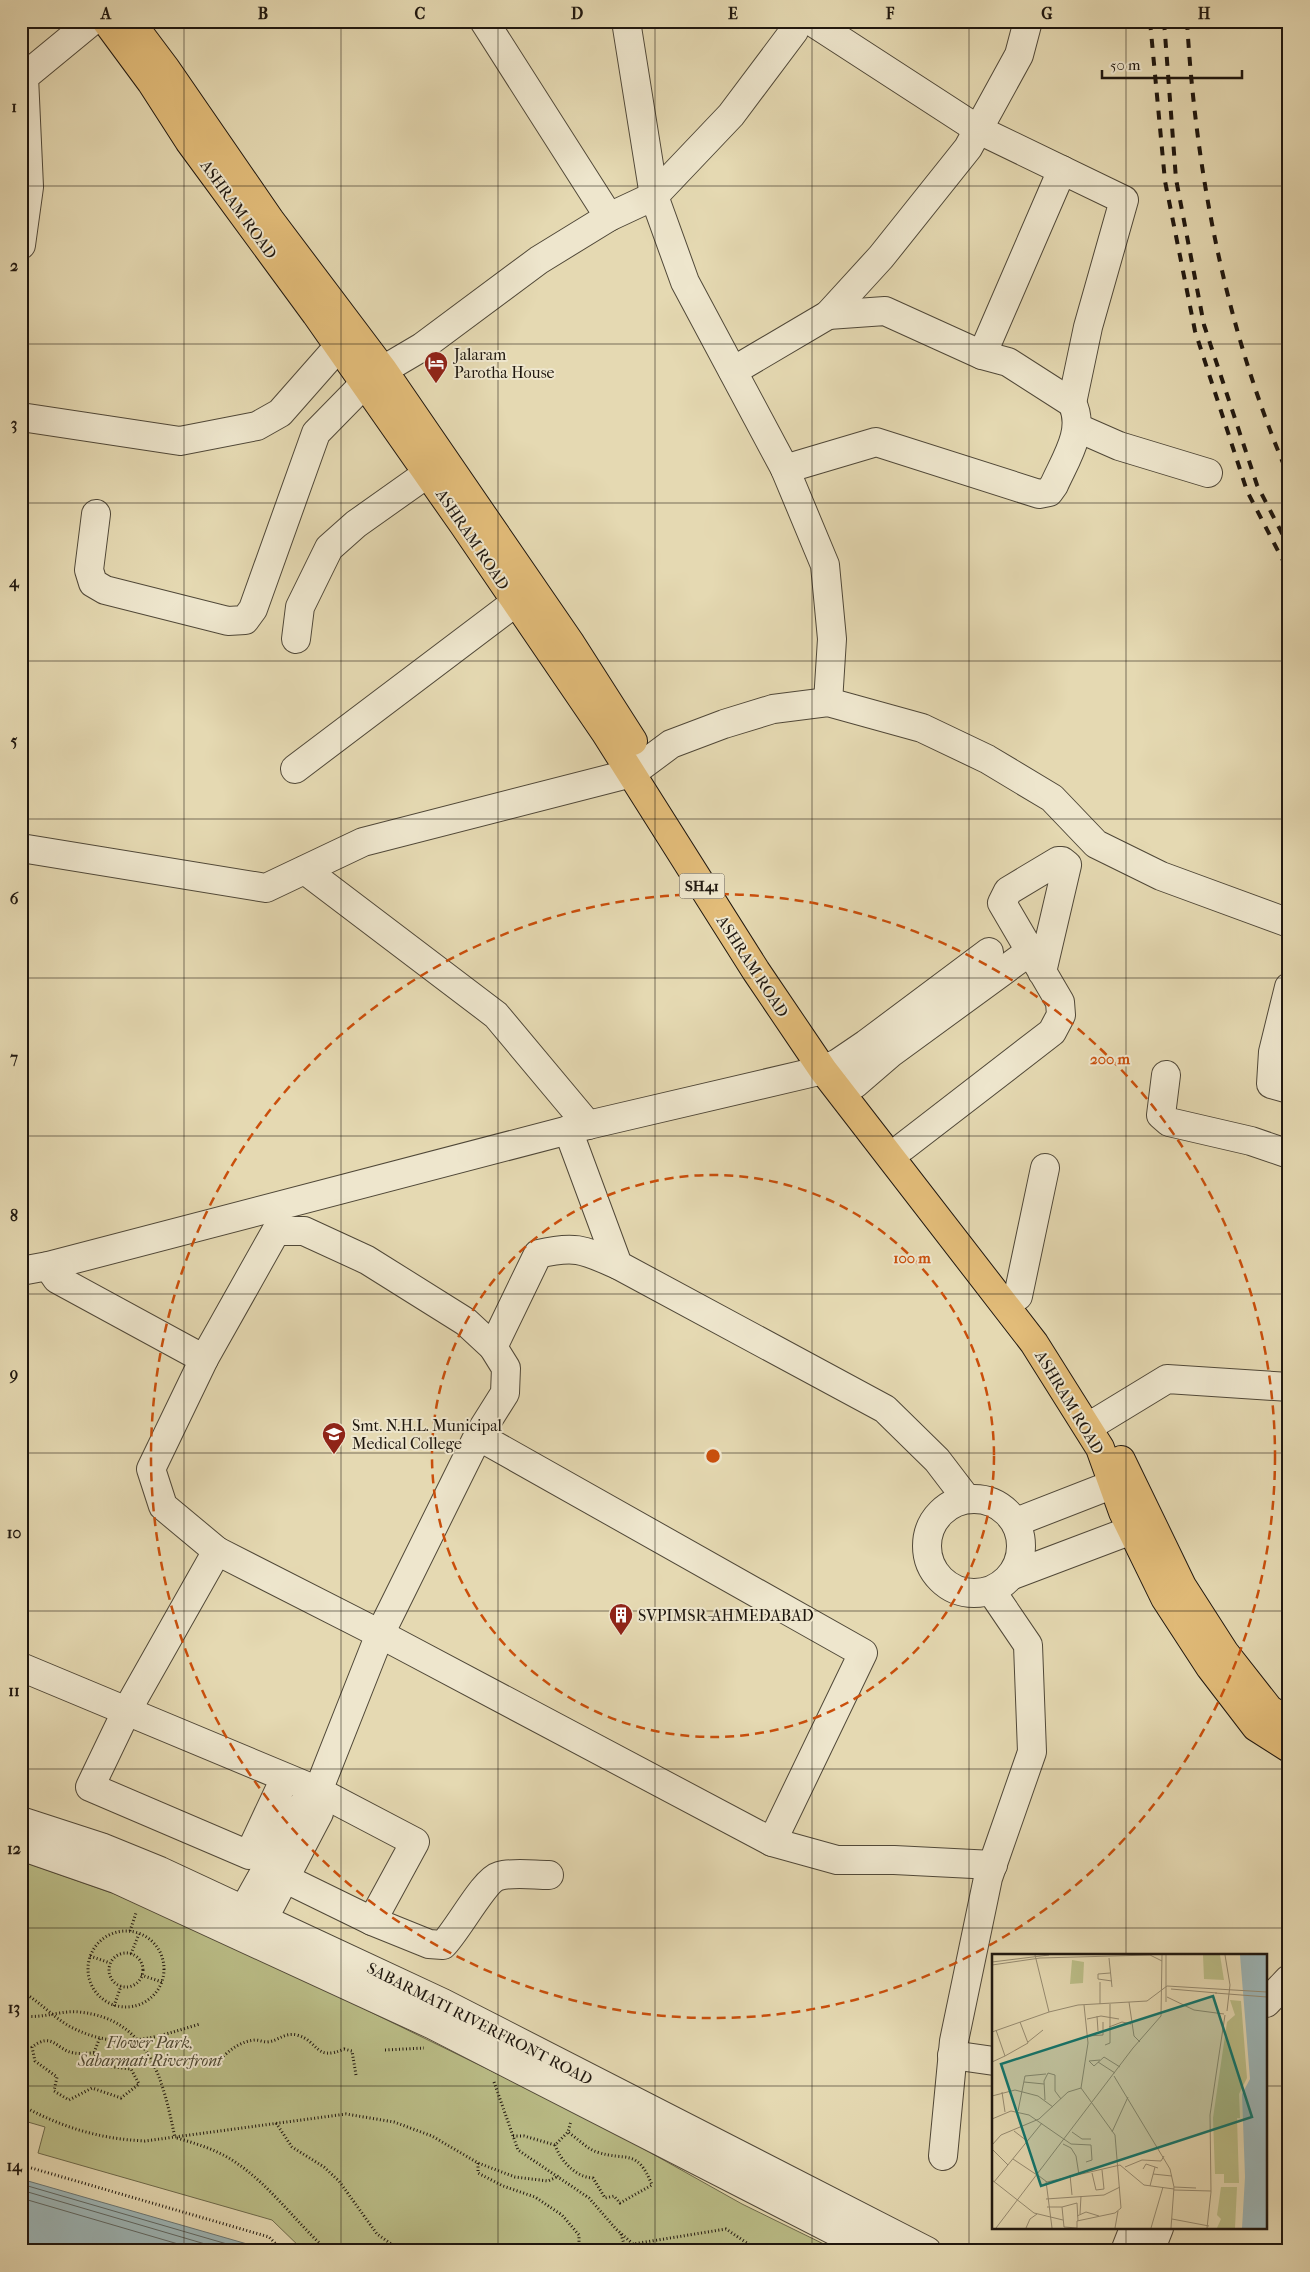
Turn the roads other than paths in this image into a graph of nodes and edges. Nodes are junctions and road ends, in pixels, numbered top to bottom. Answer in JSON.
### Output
{"nodes":[{"id":1,"x":92,"y":21,"type":"edge"},
{"id":2,"x":106,"y":21,"type":"edge"},
{"id":3,"x":130,"y":21,"type":"edge"},
{"id":4,"x":484,"y":21,"type":"edge"},
{"id":5,"x":626,"y":21,"type":"edge"},
{"id":6,"x":798,"y":21,"type":"edge"},
{"id":7,"x":811,"y":21,"type":"edge"},
{"id":8,"x":1028,"y":21,"type":"edge"},
{"id":9,"x":29,"y":60,"type":"edge"},
{"id":10,"x":979,"y":130,"type":"junction"},
{"id":11,"x":1062,"y":170,"type":"junction"},
{"id":12,"x":654,"y":196,"type":"junction"},
{"id":13,"x":609,"y":217,"type":"junction"},
{"id":14,"x":21,"y":245,"type":"edge"},
{"id":15,"x":828,"y":315,"type":"junction"},
{"id":16,"x":339,"y":346,"type":"junction"},
{"id":17,"x":982,"y":355,"type":"junction"},
{"id":18,"x":733,"y":370,"type":"junction"},
{"id":19,"x":374,"y":376,"type":"junction"},
{"id":20,"x":1075,"y":416,"type":"junction"},
{"id":21,"x":21,"y":417,"type":"edge"},
{"id":22,"x":785,"y":469,"type":"junction"},
{"id":23,"x":428,"y":473,"type":"junction"},
{"id":24,"x":1208,"y":473,"type":"dead end"},
{"id":25,"x":96,"y":514,"type":"dead end"},
{"id":26,"x":516,"y":602,"type":"junction"},
{"id":27,"x":296,"y":639,"type":"dead end"},
{"id":28,"x":828,"y":702,"type":"junction"},
{"id":29,"x":639,"y":767,"type":"junction"},
{"id":30,"x":295,"y":769,"type":"dead end"},
{"id":31,"x":21,"y":848,"type":"edge"},
{"id":32,"x":305,"y":870,"type":"junction"},
{"id":33,"x":1289,"y":923,"type":"edge"},
{"id":34,"x":989,"y":952,"type":"dead end"},
{"id":35,"x":1289,"y":987,"type":"edge"},
{"id":36,"x":830,"y":1066,"type":"junction"},
{"id":37,"x":1166,"y":1075,"type":"dead end"},
{"id":38,"x":855,"y":1084,"type":"junction"},
{"id":39,"x":1289,"y":1089,"type":"edge"},
{"id":40,"x":578,"y":1128,"type":"junction"},
{"id":41,"x":903,"y":1147,"type":"junction"},
{"id":42,"x":1289,"y":1154,"type":"edge"},
{"id":43,"x":1045,"y":1168,"type":"dead end"},
{"id":44,"x":618,"y":1265,"type":"junction"},
{"id":45,"x":48,"y":1266,"type":"junction"},
{"id":46,"x":21,"y":1271,"type":"edge"},
{"id":47,"x":1018,"y":1296,"type":"junction"},
{"id":48,"x":493,"y":1347,"type":"junction"},
{"id":49,"x":204,"y":1359,"type":"junction"},
{"id":50,"x":1289,"y":1387,"type":"edge"},
{"id":51,"x":1092,"y":1422,"type":"junction"},
{"id":52,"x":478,"y":1436,"type":"junction"},
{"id":53,"x":1121,"y":1481,"type":"junction"},
{"id":54,"x":966,"y":1498,"type":"junction"},
{"id":55,"x":1016,"y":1522,"type":"junction"},
{"id":56,"x":1132,"y":1530,"type":"junction"},
{"id":57,"x":217,"y":1551,"type":"junction"},
{"id":58,"x":1013,"y":1575,"type":"junction"},
{"id":59,"x":992,"y":1592,"type":"junction"},
{"id":60,"x":380,"y":1634,"type":"junction"},
{"id":61,"x":21,"y":1667,"type":"edge"},
{"id":62,"x":126,"y":1712,"type":"junction"},
{"id":63,"x":1289,"y":1722,"type":"edge"},
{"id":64,"x":1289,"y":1748,"type":"edge"},
{"id":65,"x":285,"y":1778,"type":"junction"},
{"id":66,"x":318,"y":1791,"type":"junction"},
{"id":67,"x":21,"y":1820,"type":"edge"},
{"id":68,"x":772,"y":1842,"type":"junction"},
{"id":69,"x":21,"y":1846,"type":"edge"},
{"id":70,"x":993,"y":1865,"type":"junction"},
{"id":71,"x":129,"y":1871,"type":"junction"},
{"id":72,"x":549,"y":1875,"type":"dead end"},
{"id":73,"x":284,"y":1878,"type":"junction"},
{"id":74,"x":372,"y":1921,"type":"junction"},
{"id":75,"x":253,"y":1922,"type":"junction"},
{"id":76,"x":1289,"y":1979,"type":"edge"},
{"id":77,"x":1268,"y":2001,"type":"edge"},
{"id":78,"x":952,"y":2055,"type":"junction"},
{"id":79,"x":992,"y":2061,"type":"edge"},
{"id":80,"x":943,"y":2156,"type":"dead end"},
{"id":81,"x":848,"y":2225,"type":"junction"},
{"id":82,"x":1156,"y":2230,"type":"edge"},
{"id":83,"x":1130,"y":2245,"type":"edge"},
{"id":84,"x":874,"y":2251,"type":"edge"},
{"id":85,"x":927,"y":2251,"type":"edge"}],
"edges":[{"from":1,"to":9,"type":"street"},
{"from":2,"to":16,"type":"main road","name":"ASHRAM ROAD","number":"SH41"},
{"from":3,"to":19,"type":"main road","name":"ASHRAM ROAD"},
{"from":4,"to":13,"type":"street"},
{"from":5,"to":12,"type":"street"},
{"from":6,"to":12,"type":"street"},
{"from":7,"to":10,"type":"street"},
{"from":8,"to":10,"type":"street"},
{"from":9,"to":14,"type":"street"},
{"from":10,"to":11,"type":"street"},
{"from":10,"to":15,"type":"street"},
{"from":11,"to":17,"type":"street"},
{"from":11,"to":20,"type":"street"},
{"from":12,"to":13,"type":"street"},
{"from":12,"to":18,"type":"street"},
{"from":13,"to":19,"type":"street"},
{"from":15,"to":17,"type":"street"},
{"from":15,"to":18,"type":"street"},
{"from":16,"to":19,"type":"main road","name":"ASHRAM ROAD","number":"SH41"},
{"from":16,"to":21,"type":"street"},
{"from":17,"to":20,"type":"street"},
{"from":18,"to":22,"type":"street"},
{"from":19,"to":23,"type":"main road","name":"ASHRAM ROAD","number":"SH41"},
{"from":19,"to":25,"type":"street"},
{"from":19,"to":29,"type":"main road","name":"ASHRAM ROAD"},
{"from":20,"to":22,"type":"street"},
{"from":20,"to":24,"type":"street"},
{"from":22,"to":28,"type":"street"},
{"from":23,"to":26,"type":"main road","name":"ASHRAM ROAD","number":"SH41"},
{"from":23,"to":27,"type":"street"},
{"from":26,"to":29,"type":"main road","name":"ASHRAM ROAD","number":"SH41"},
{"from":26,"to":30,"type":"street"},
{"from":28,"to":29,"type":"street"},
{"from":28,"to":33,"type":"street"},
{"from":29,"to":32,"type":"street"},
{"from":29,"to":36,"type":"main road","name":"ASHRAM ROAD","number":"SH41"},
{"from":31,"to":32,"type":"street"},
{"from":32,"to":40,"type":"street"},
{"from":34,"to":36,"type":"street"},
{"from":35,"to":39,"type":"street"},
{"from":36,"to":38,"type":"main road","name":"ASHRAM ROAD"},
{"from":36,"to":40,"type":"street"},
{"from":36,"to":51,"type":"main road","name":"ASHRAM ROAD","number":"SH41"},
{"from":37,"to":42,"type":"street"},
{"from":38,"to":41,"type":"main road","name":"ASHRAM ROAD"},
{"from":38,"to":41,"type":"street"},
{"from":40,"to":44,"type":"street"},
{"from":40,"to":45,"type":"street"},
{"from":41,"to":47,"type":"main road","name":"ASHRAM ROAD"},
{"from":43,"to":47,"type":"street"},
{"from":44,"to":48,"type":"street"},
{"from":44,"to":54,"type":"street"},
{"from":45,"to":46,"type":"street"},
{"from":45,"to":49,"type":"street"},
{"from":47,"to":51,"type":"main road","name":"ASHRAM ROAD"},
{"from":48,"to":49,"type":"street"},
{"from":48,"to":52,"type":"street"},
{"from":49,"to":57,"type":"street"},
{"from":50,"to":51,"type":"street"},
{"from":51,"to":53,"type":"main road","name":"ASHRAM ROAD","number":"SH41"},
{"from":52,"to":60,"type":"street"},
{"from":52,"to":68,"type":"street"},
{"from":53,"to":55,"type":"street"},
{"from":53,"to":56,"type":"main road","name":"ASHRAM ROAD","number":"SH41"},
{"from":53,"to":63,"type":"main road","name":"ASHRAM ROAD"},
{"from":54,"to":55,"type":"street"},
{"from":54,"to":59,"type":"street"},
{"from":55,"to":58,"type":"street"},
{"from":56,"to":58,"type":"street"},
{"from":56,"to":64,"type":"main road","name":"ASHRAM ROAD","number":"SH41"},
{"from":57,"to":60,"type":"street"},
{"from":57,"to":62,"type":"street"},
{"from":58,"to":59,"type":"street"},
{"from":59,"to":70,"type":"street"},
{"from":60,"to":66,"type":"street"},
{"from":60,"to":68,"type":"street"},
{"from":61,"to":62,"type":"street"},
{"from":62,"to":65,"type":"street"},
{"from":62,"to":65,"type":"street"},
{"from":65,"to":66,"type":"street"},
{"from":66,"to":73,"type":"street"},
{"from":66,"to":74,"type":"street"},
{"from":66,"to":75,"type":"street"},
{"from":67,"to":71,"type":"street","name":"SABARMATI RIVERFRONT ROAD"},
{"from":68,"to":70,"type":"street"},
{"from":69,"to":71,"type":"street","name":"SABARMATI RIVERFRONT ROAD"},
{"from":70,"to":78,"type":"street"},
{"from":71,"to":75,"type":"street","name":"SABARMATI RIVERFRONT ROAD"},
{"from":72,"to":74,"type":"street"},
{"from":73,"to":74,"type":"street"},
{"from":73,"to":75,"type":"street"},
{"from":75,"to":81,"type":"street","name":"SABARMATI RIVERFRONT ROAD"},
{"from":76,"to":77,"type":"street"},
{"from":78,"to":79,"type":"street"},
{"from":78,"to":80,"type":"street"},
{"from":81,"to":84,"type":"street","name":"SABARMATI RIVERFRONT ROAD"},
{"from":81,"to":85,"type":"street","name":"SABARMATI RIVERFRONT ROAD"},
{"from":82,"to":83,"type":"street"}]}
